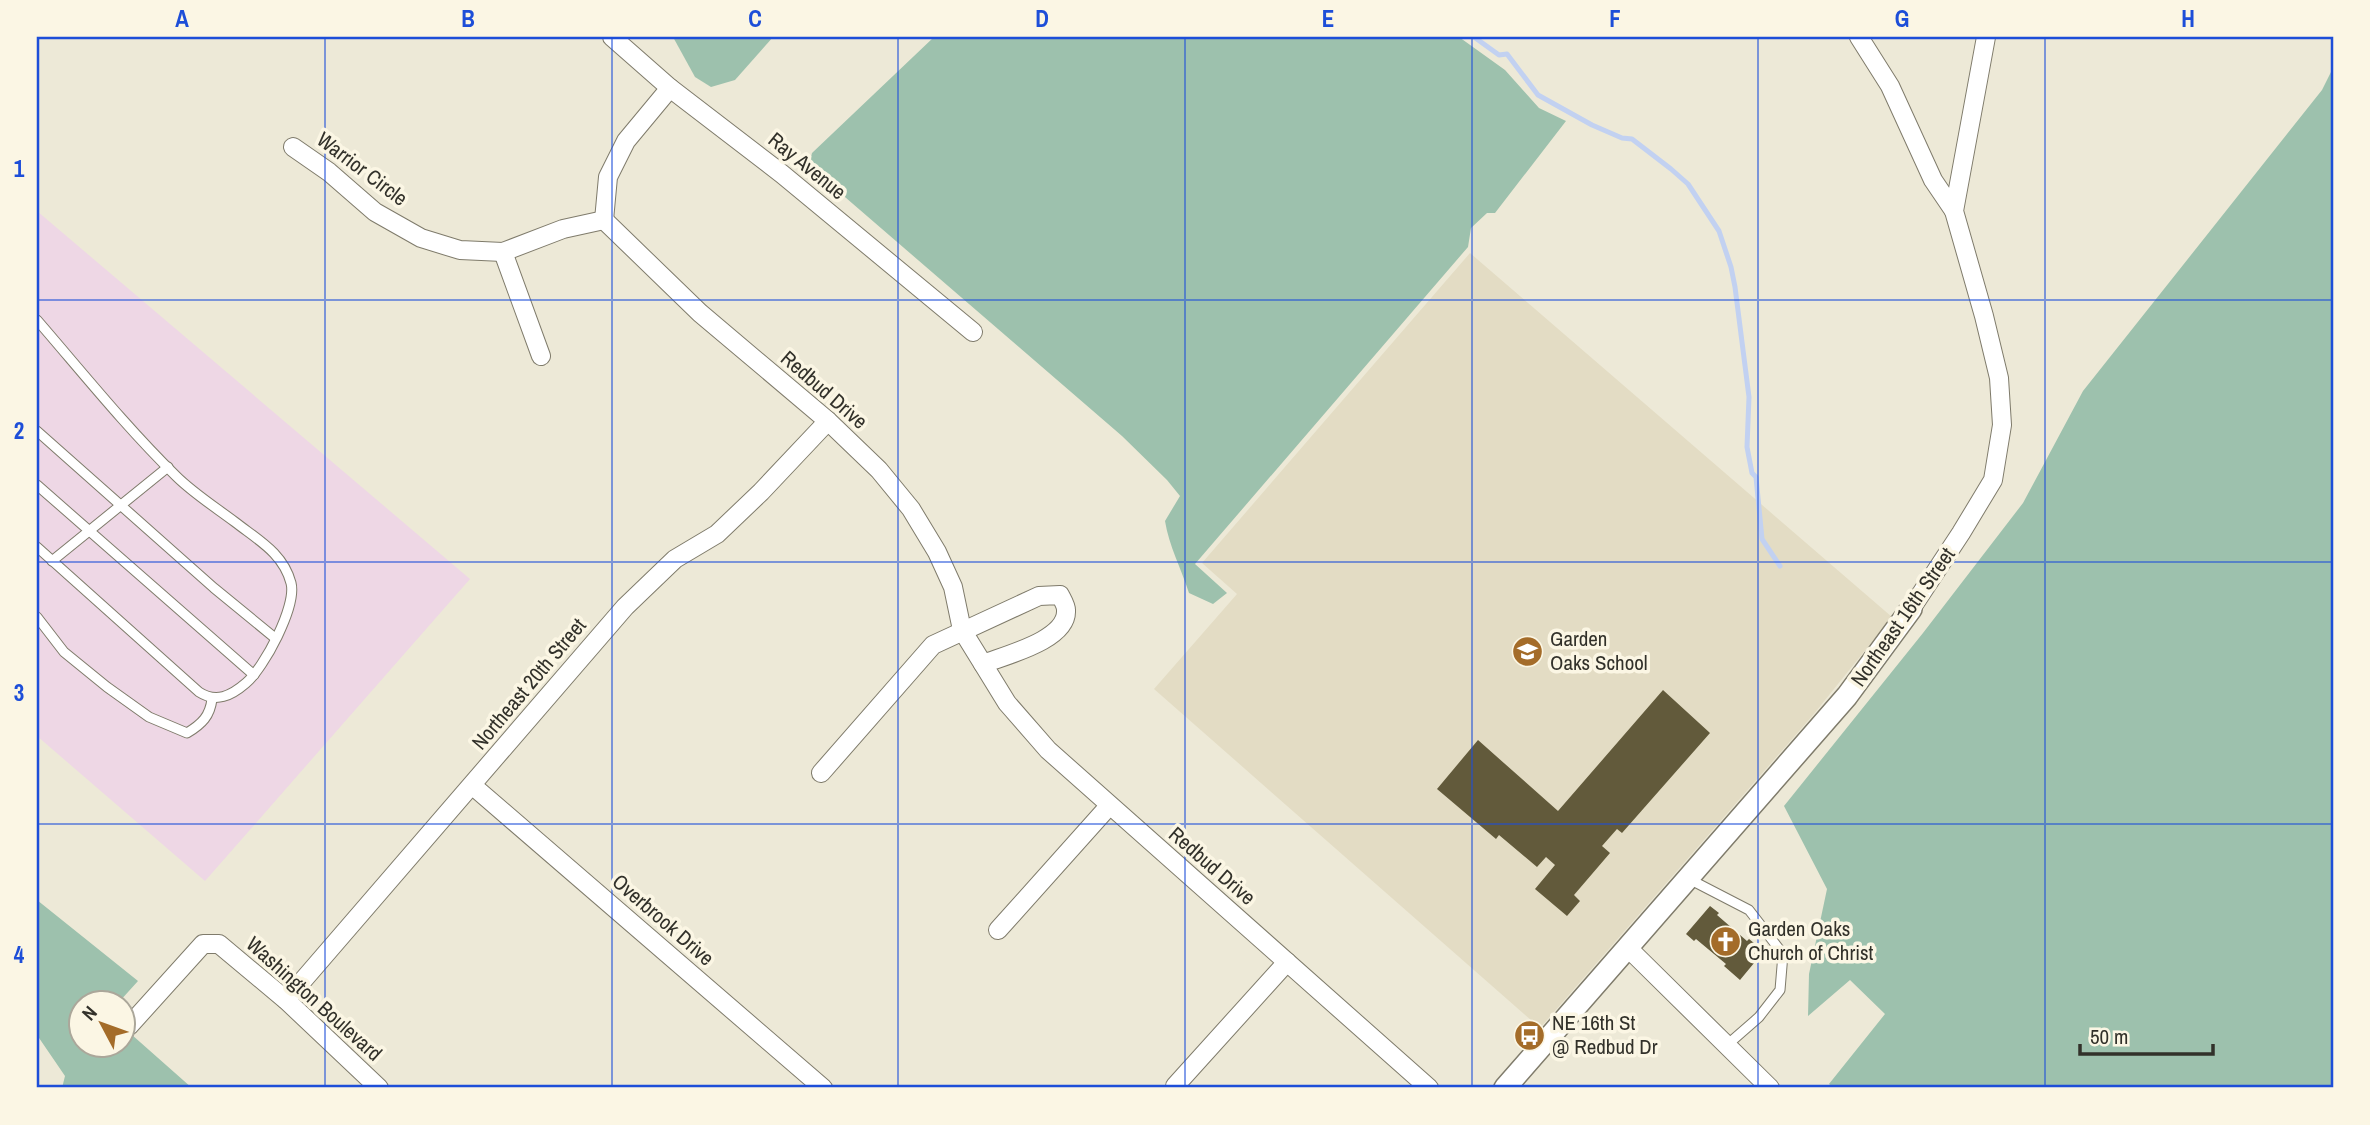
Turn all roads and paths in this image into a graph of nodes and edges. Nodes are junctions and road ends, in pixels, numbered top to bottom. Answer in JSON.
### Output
{"nodes":[{"id":1,"x":612,"y":37,"type":"edge"},
{"id":2,"x":1859,"y":37,"type":"edge"},
{"id":3,"x":1986,"y":37,"type":"edge"},
{"id":4,"x":670,"y":88,"type":"junction"},
{"id":5,"x":293,"y":147,"type":"dead end"},
{"id":6,"x":1954,"y":211,"type":"junction"},
{"id":7,"x":604,"y":220,"type":"junction"},
{"id":8,"x":503,"y":252,"type":"junction"},
{"id":9,"x":37,"y":320,"type":"edge"},
{"id":10,"x":973,"y":332,"type":"dead end"},
{"id":11,"x":541,"y":356,"type":"dead end"},
{"id":12,"x":828,"y":421,"type":"junction"},
{"id":13,"x":37,"y":431,"type":"edge"},
{"id":14,"x":168,"y":467,"type":"junction"},
{"id":15,"x":37,"y":485,"type":"edge"},
{"id":16,"x":121,"y":505,"type":"junction"},
{"id":17,"x":88,"y":532,"type":"junction"},
{"id":18,"x":37,"y":547,"type":"edge"},
{"id":19,"x":52,"y":561,"type":"junction"},
{"id":20,"x":1910,"y":609,"type":"joint"},
{"id":21,"x":37,"y":617,"type":"edge"},
{"id":22,"x":962,"y":630,"type":"junction"},
{"id":23,"x":275,"y":638,"type":"junction"},
{"id":24,"x":983,"y":664,"type":"junction"},
{"id":25,"x":254,"y":675,"type":"junction"},
{"id":26,"x":212,"y":699,"type":"junction"},
{"id":27,"x":821,"y":773,"type":"dead end"},
{"id":28,"x":472,"y":786,"type":"junction"},
{"id":29,"x":1110,"y":806,"type":"junction"},
{"id":30,"x":1687,"y":878,"type":"junction"},
{"id":31,"x":998,"y":930,"type":"dead end"},
{"id":32,"x":1627,"y":947,"type":"junction"},
{"id":33,"x":1287,"y":962,"type":"junction"},
{"id":34,"x":286,"y":1000,"type":"junction"},
{"id":35,"x":136,"y":1018,"type":"edge"},
{"id":36,"x":1727,"y":1045,"type":"junction"},
{"id":37,"x":1175,"y":1086,"type":"dead end"},
{"id":38,"x":379,"y":1088,"type":"edge"},
{"id":39,"x":823,"y":1088,"type":"edge"},
{"id":40,"x":1429,"y":1088,"type":"edge"},
{"id":41,"x":1505,"y":1088,"type":"edge"},
{"id":42,"x":1770,"y":1088,"type":"edge"}],
"edges":[{"from":1,"to":4,"type":"street","name":"Ray Avenue"},
{"from":2,"to":6,"type":"street"},
{"from":3,"to":6,"type":"street","name":"Northeast 16th Street"},
{"from":4,"to":7,"type":"street"},
{"from":4,"to":10,"type":"street","name":"Ray Avenue"},
{"from":5,"to":8,"type":"street","name":"Warrior Circle"},
{"from":6,"to":20,"type":"street","name":"Northeast 16th Street"},
{"from":7,"to":8,"type":"street","name":"Warrior Circle"},
{"from":7,"to":12,"type":"street","name":"Redbud Drive"},
{"from":8,"to":11,"type":"street"},
{"from":9,"to":14,"type":"lane"},
{"from":12,"to":22,"type":"street","name":"Redbud Drive"},
{"from":12,"to":28,"type":"street","name":"Northeast 20th Street"},
{"from":13,"to":16,"type":"lane"},
{"from":14,"to":16,"type":"lane"},
{"from":14,"to":23,"type":"lane"},
{"from":15,"to":17,"type":"lane"},
{"from":16,"to":17,"type":"lane"},
{"from":16,"to":23,"type":"lane"},
{"from":17,"to":19,"type":"lane"},
{"from":17,"to":25,"type":"lane"},
{"from":18,"to":19,"type":"lane"},
{"from":19,"to":26,"type":"lane"},
{"from":20,"to":30,"type":"street","name":"Northeast 16th Street"},
{"from":21,"to":26,"type":"lane"},
{"from":22,"to":24,"type":"street","name":"Redbud Drive"},
{"from":22,"to":24,"type":"street"},
{"from":22,"to":27,"type":"street"},
{"from":23,"to":25,"type":"lane"},
{"from":24,"to":29,"type":"street","name":"Redbud Drive"},
{"from":25,"to":26,"type":"lane"},
{"from":28,"to":34,"type":"street","name":"Northeast 20th Street"},
{"from":28,"to":39,"type":"street","name":"Overbrook Drive"},
{"from":29,"to":31,"type":"street"},
{"from":29,"to":33,"type":"street","name":"Redbud Drive"},
{"from":30,"to":32,"type":"street","name":"Northeast 16th Street"},
{"from":30,"to":36,"type":"lane"},
{"from":32,"to":36,"type":"street"},
{"from":32,"to":41,"type":"street","name":"Northeast 16th Street"},
{"from":33,"to":37,"type":"street"},
{"from":33,"to":40,"type":"street","name":"Redbud Drive"},
{"from":34,"to":35,"type":"street","name":"Washington Boulevard"},
{"from":34,"to":38,"type":"street","name":"Washington Boulevard"},
{"from":36,"to":42,"type":"street"}]}
